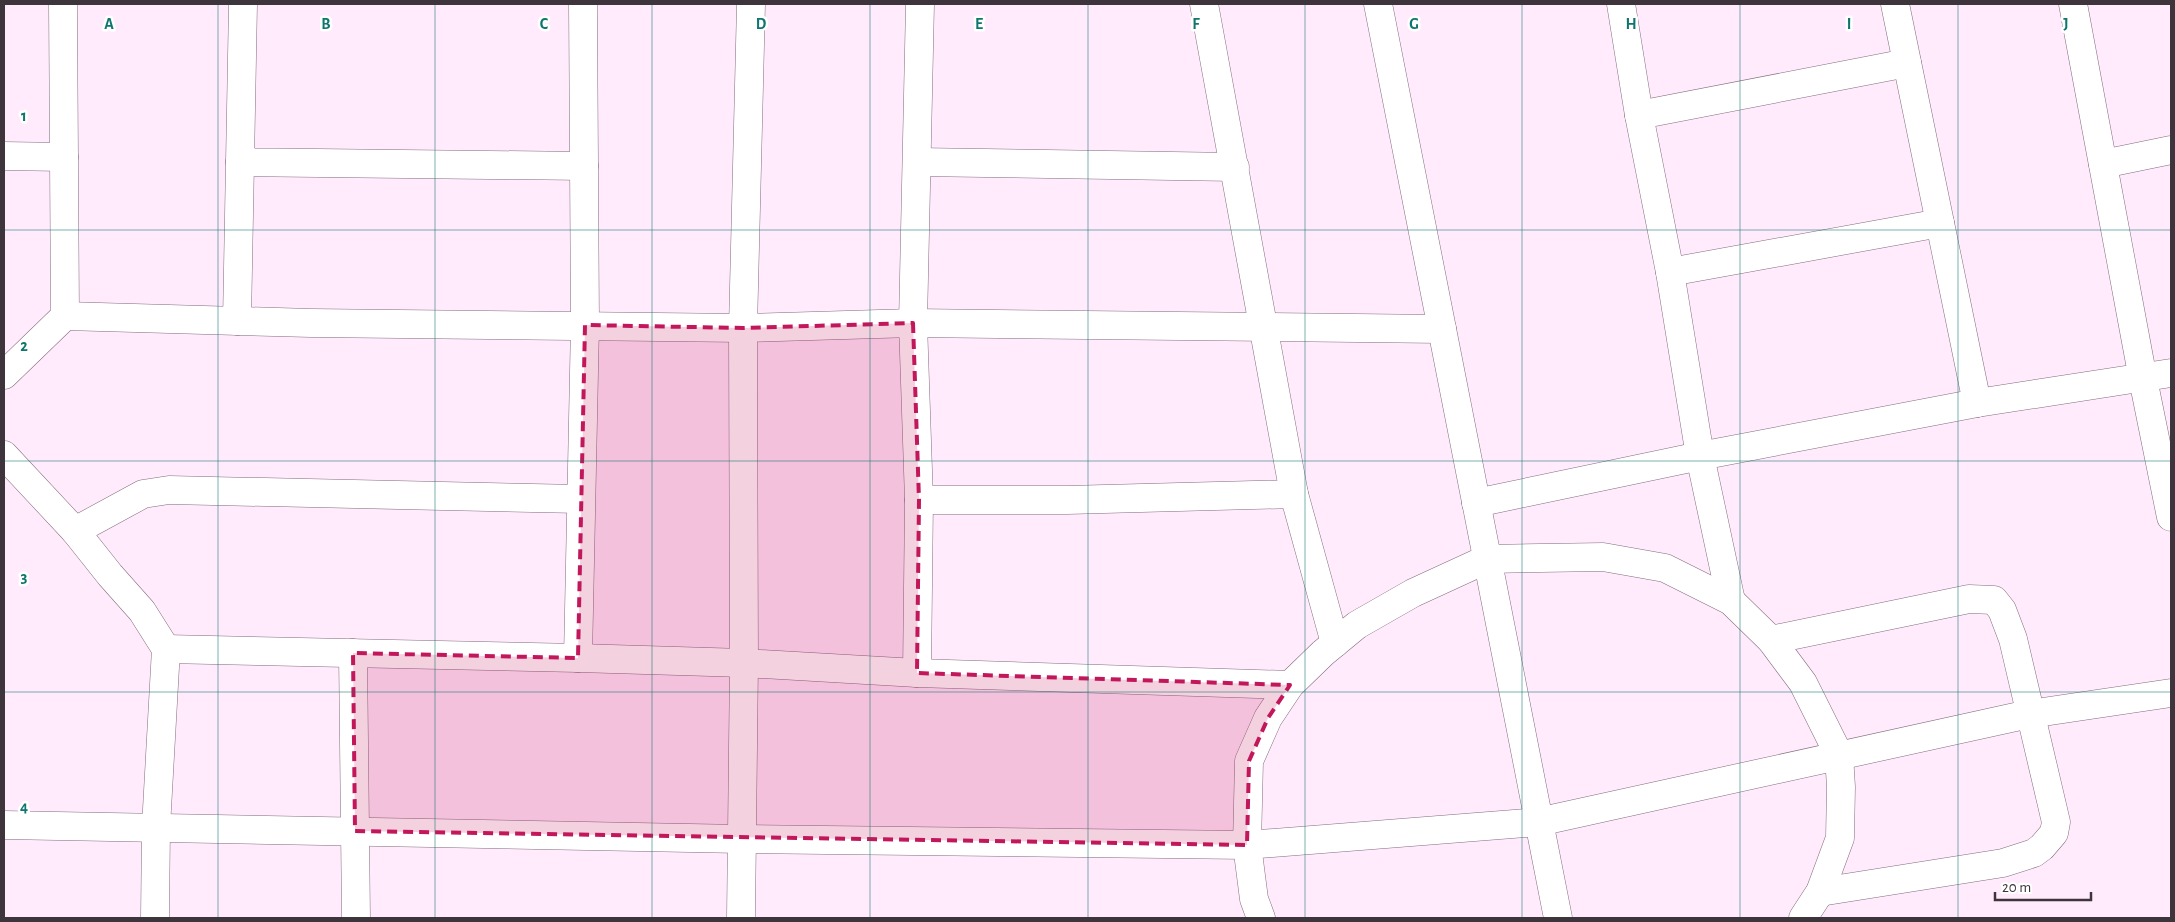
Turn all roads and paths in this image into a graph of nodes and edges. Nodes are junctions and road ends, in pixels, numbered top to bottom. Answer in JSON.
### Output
{"nodes":[{"id":1,"x":63,"y":4,"type":"edge"},
{"id":2,"x":243,"y":4,"type":"edge"},
{"id":3,"x":583,"y":4,"type":"edge"},
{"id":4,"x":751,"y":4,"type":"edge"},
{"id":5,"x":920,"y":4,"type":"edge"},
{"id":6,"x":1204,"y":4,"type":"edge"},
{"id":7,"x":1378,"y":4,"type":"edge"},
{"id":8,"x":1621,"y":4,"type":"edge"},
{"id":9,"x":1895,"y":4,"type":"edge"},
{"id":10,"x":2073,"y":4,"type":"edge"},
{"id":11,"x":1907,"y":63,"type":"junction"},
{"id":12,"x":1639,"y":115,"type":"junction"},
{"id":13,"x":2171,"y":150,"type":"edge"},
{"id":14,"x":4,"y":156,"type":"edge"},
{"id":15,"x":64,"y":157,"type":"junction"},
{"id":16,"x":240,"y":162,"type":"junction"},
{"id":17,"x":917,"y":162,"type":"junction"},
{"id":18,"x":2103,"y":164,"type":"junction"},
{"id":19,"x":584,"y":166,"type":"junction"},
{"id":20,"x":1235,"y":168,"type":"junction"},
{"id":21,"x":1940,"y":223,"type":"junction"},
{"id":22,"x":1670,"y":272,"type":"junction"},
{"id":23,"x":65,"y":316,"type":"junction"},
{"id":24,"x":237,"y":321,"type":"junction"},
{"id":25,"x":914,"y":323,"type":"junction"},
{"id":26,"x":585,"y":325,"type":"junction"},
{"id":27,"x":1265,"y":327,"type":"junction"},
{"id":28,"x":743,"y":328,"type":"junction"},
{"id":29,"x":1442,"y":329,"type":"junction"},
{"id":30,"x":2171,"y":373,"type":"edge"},
{"id":31,"x":4,"y":375,"type":"edge"},
{"id":32,"x":2143,"y":379,"type":"junction"},
{"id":33,"x":1977,"y":403,"type":"junction"},
{"id":34,"x":4,"y":455,"type":"edge"},
{"id":35,"x":1700,"y":456,"type":"junction"},
{"id":36,"x":1294,"y":494,"type":"junction"},
{"id":37,"x":580,"y":499,"type":"junction"},
{"id":38,"x":919,"y":500,"type":"junction"},
{"id":39,"x":1476,"y":503,"type":"junction"},
{"id":40,"x":2171,"y":517,"type":"edge"},
{"id":41,"x":75,"y":532,"type":"junction"},
{"id":42,"x":1487,"y":559,"type":"junction"},
{"id":43,"x":1731,"y":601,"type":"junction"},
{"id":44,"x":1771,"y":640,"type":"junction"},
{"id":45,"x":1335,"y":643,"type":"junction"},
{"id":46,"x":166,"y":649,"type":"junction"},
{"id":47,"x":353,"y":653,"type":"junction"},
{"id":48,"x":578,"y":658,"type":"junction"},
{"id":49,"x":744,"y":663,"type":"junction"},
{"id":50,"x":917,"y":673,"type":"junction"},
{"id":51,"x":1290,"y":685,"type":"junction"},
{"id":52,"x":2171,"y":693,"type":"edge"},
{"id":53,"x":2030,"y":714,"type":"junction"},
{"id":54,"x":1839,"y":756,"type":"junction"},
{"id":55,"x":1538,"y":822,"type":"junction"},
{"id":56,"x":4,"y":825,"type":"edge"},
{"id":57,"x":156,"y":827,"type":"junction"},
{"id":58,"x":355,"y":831,"type":"junction"},
{"id":59,"x":742,"y":839,"type":"junction"},
{"id":60,"x":1248,"y":845,"type":"junction"},
{"id":61,"x":1820,"y":892,"type":"junction"},
{"id":62,"x":155,"y":918,"type":"edge"},
{"id":63,"x":356,"y":918,"type":"edge"},
{"id":64,"x":741,"y":918,"type":"edge"},
{"id":65,"x":1261,"y":918,"type":"edge"},
{"id":66,"x":1558,"y":918,"type":"edge"},
{"id":67,"x":1803,"y":918,"type":"edge"}],
"edges":[{"from":1,"to":15,"type":"street"},
{"from":2,"to":16,"type":"street"},
{"from":3,"to":19,"type":"street"},
{"from":4,"to":28,"type":"street"},
{"from":5,"to":17,"type":"street"},
{"from":6,"to":20,"type":"street"},
{"from":7,"to":29,"type":"street"},
{"from":8,"to":12,"type":"street"},
{"from":9,"to":11,"type":"street"},
{"from":10,"to":18,"type":"street"},
{"from":11,"to":12,"type":"street"},
{"from":11,"to":21,"type":"street"},
{"from":12,"to":22,"type":"street"},
{"from":13,"to":18,"type":"street"},
{"from":14,"to":15,"type":"street"},
{"from":15,"to":23,"type":"street"},
{"from":16,"to":19,"type":"street"},
{"from":16,"to":24,"type":"street"},
{"from":17,"to":20,"type":"street"},
{"from":17,"to":25,"type":"street"},
{"from":18,"to":32,"type":"street"},
{"from":19,"to":26,"type":"street"},
{"from":20,"to":27,"type":"street"},
{"from":21,"to":22,"type":"street"},
{"from":21,"to":33,"type":"street"},
{"from":22,"to":35,"type":"street"},
{"from":23,"to":24,"type":"street"},
{"from":23,"to":31,"type":"street"},
{"from":24,"to":26,"type":"street"},
{"from":25,"to":27,"type":"street"},
{"from":25,"to":28,"type":"street"},
{"from":25,"to":38,"type":"street"},
{"from":26,"to":28,"type":"street"},
{"from":26,"to":37,"type":"street"},
{"from":27,"to":29,"type":"street"},
{"from":27,"to":36,"type":"street"},
{"from":28,"to":49,"type":"street"},
{"from":29,"to":39,"type":"street"},
{"from":30,"to":32,"type":"street"},
{"from":32,"to":33,"type":"street"},
{"from":32,"to":40,"type":"street"},
{"from":33,"to":35,"type":"street"},
{"from":34,"to":41,"type":"street"},
{"from":35,"to":39,"type":"street"},
{"from":35,"to":43,"type":"street"},
{"from":36,"to":38,"type":"street"},
{"from":36,"to":45,"type":"street"},
{"from":37,"to":41,"type":"street"},
{"from":37,"to":48,"type":"street"},
{"from":38,"to":50,"type":"street"},
{"from":39,"to":42,"type":"street"},
{"from":41,"to":46,"type":"street"},
{"from":42,"to":43,"type":"street"},
{"from":42,"to":45,"type":"street"},
{"from":42,"to":55,"type":"street"},
{"from":43,"to":44,"type":"street"},
{"from":44,"to":53,"type":"street"},
{"from":44,"to":54,"type":"street"},
{"from":45,"to":51,"type":"street"},
{"from":46,"to":47,"type":"street"},
{"from":46,"to":57,"type":"street"},
{"from":47,"to":48,"type":"street"},
{"from":47,"to":58,"type":"street"},
{"from":48,"to":49,"type":"street"},
{"from":49,"to":50,"type":"street"},
{"from":49,"to":59,"type":"street"},
{"from":50,"to":51,"type":"street"},
{"from":51,"to":60,"type":"street"},
{"from":52,"to":53,"type":"street"},
{"from":53,"to":54,"type":"street"},
{"from":53,"to":61,"type":"street"},
{"from":54,"to":55,"type":"street"},
{"from":54,"to":61,"type":"street"},
{"from":55,"to":60,"type":"street"},
{"from":55,"to":66,"type":"street"},
{"from":56,"to":57,"type":"street"},
{"from":57,"to":58,"type":"street"},
{"from":57,"to":62,"type":"street"},
{"from":58,"to":59,"type":"street"},
{"from":58,"to":63,"type":"street"},
{"from":59,"to":60,"type":"street"},
{"from":59,"to":64,"type":"street"},
{"from":60,"to":65,"type":"street"},
{"from":61,"to":67,"type":"street"}]}
